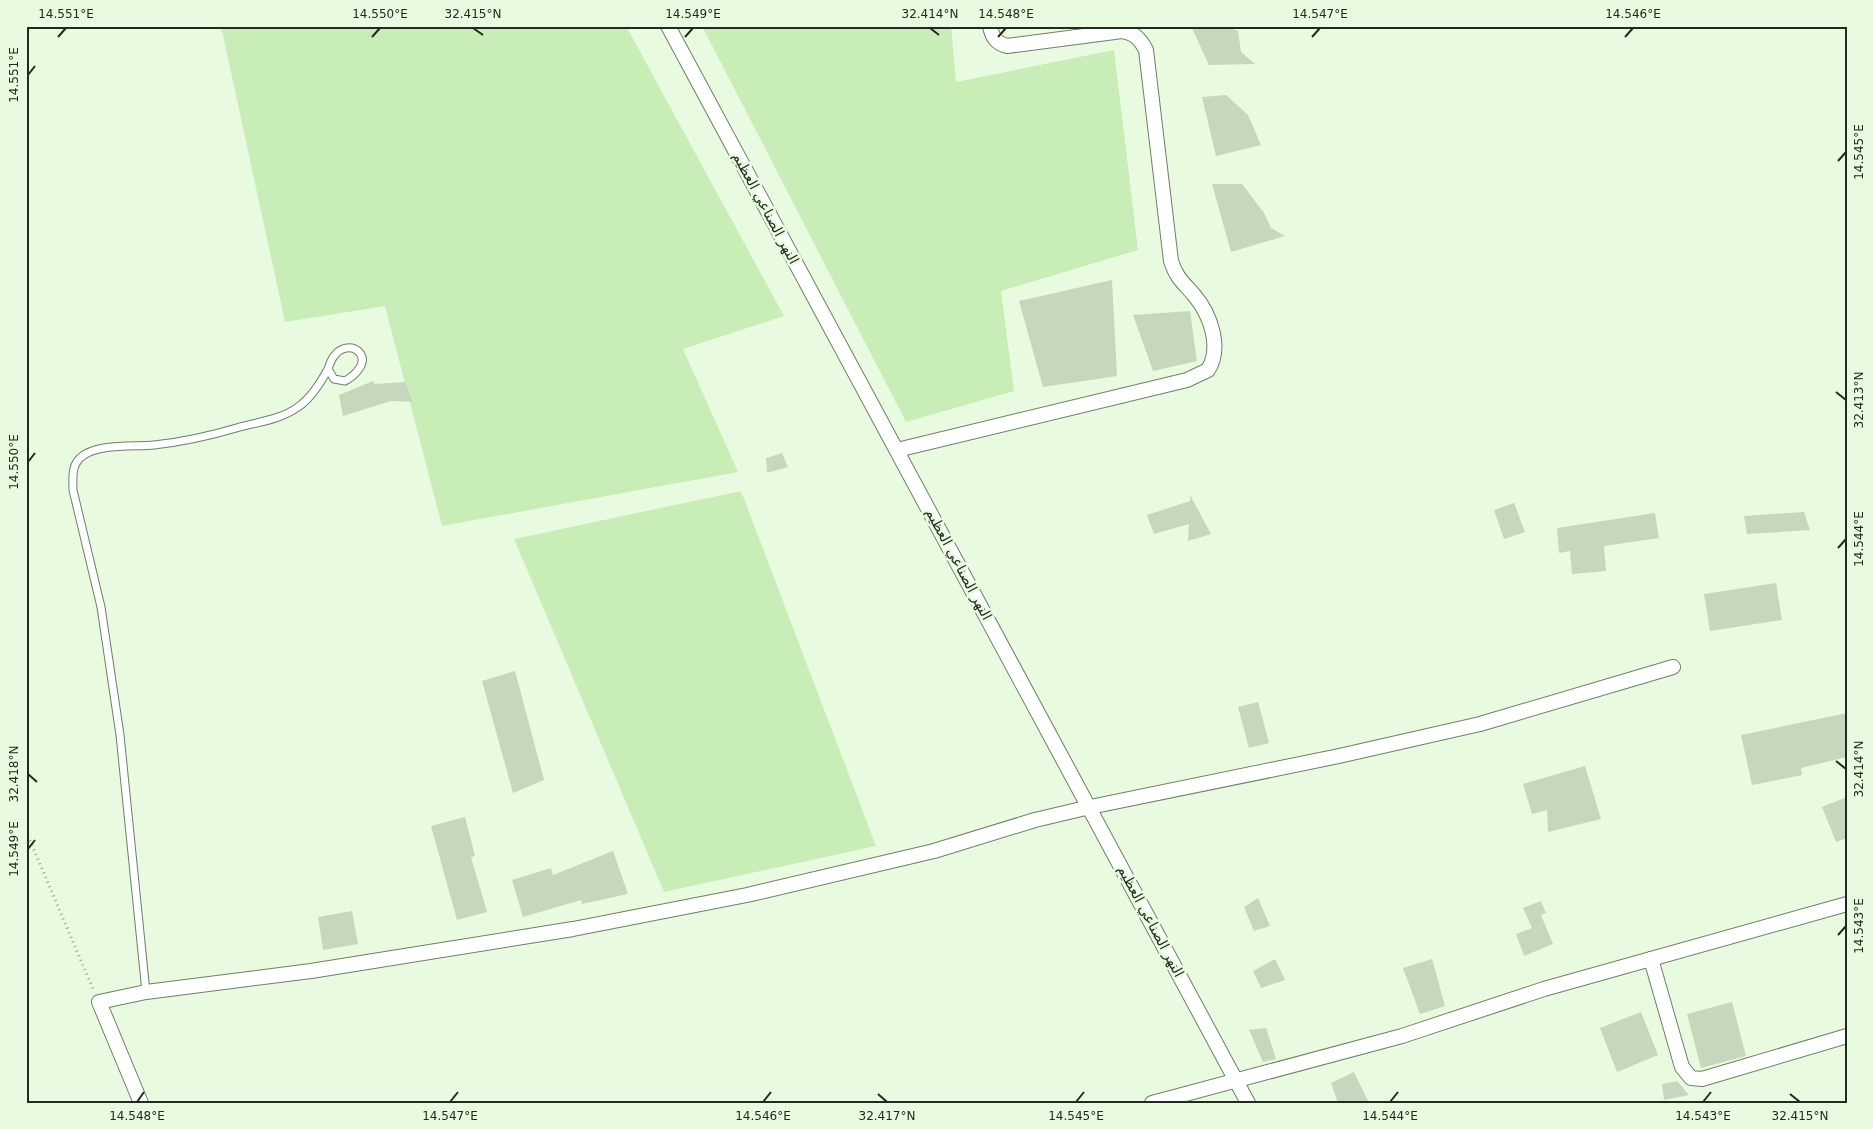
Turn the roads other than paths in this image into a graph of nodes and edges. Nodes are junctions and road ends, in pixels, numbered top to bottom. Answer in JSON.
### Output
{"nodes":[{"id":1,"x":668,"y":26,"type":"edge"},
{"id":2,"x":990,"y":26,"type":"edge"},
{"id":3,"x":328,"y":369,"type":"junction"},
{"id":4,"x":897,"y":450,"type":"junction"},
{"id":5,"x":1673,"y":667,"type":"dead end"},
{"id":6,"x":1090,"y":807,"type":"junction"},
{"id":7,"x":1847,"y":904,"type":"edge"},
{"id":8,"x":1651,"y":959,"type":"junction"},
{"id":9,"x":146,"y":992,"type":"junction"},
{"id":10,"x":1847,"y":1036,"type":"edge"},
{"id":11,"x":1236,"y":1081,"type":"junction"},
{"id":12,"x":140,"y":1103,"type":"edge"},
{"id":13,"x":1152,"y":1103,"type":"edge"},
{"id":14,"x":1248,"y":1103,"type":"edge"}],
"edges":[{"from":1,"to":4,"type":"street","name":"النهر الصناعي العظيم"},
{"from":2,"to":4,"type":"street"},
{"from":3,"to":3,"type":"lane"},
{"from":3,"to":9,"type":"lane"},
{"from":4,"to":6,"type":"street","name":"النهر الصناعي العظيم"},
{"from":5,"to":6,"type":"street"},
{"from":6,"to":9,"type":"street"},
{"from":6,"to":11,"type":"street","name":"النهر الصناعي العظيم"},
{"from":7,"to":8,"type":"street"},
{"from":8,"to":10,"type":"street"},
{"from":8,"to":11,"type":"street"},
{"from":9,"to":12,"type":"street"},
{"from":11,"to":13,"type":"street"},
{"from":11,"to":14,"type":"street","name":"النهر الصناعي العظيم"}]}
